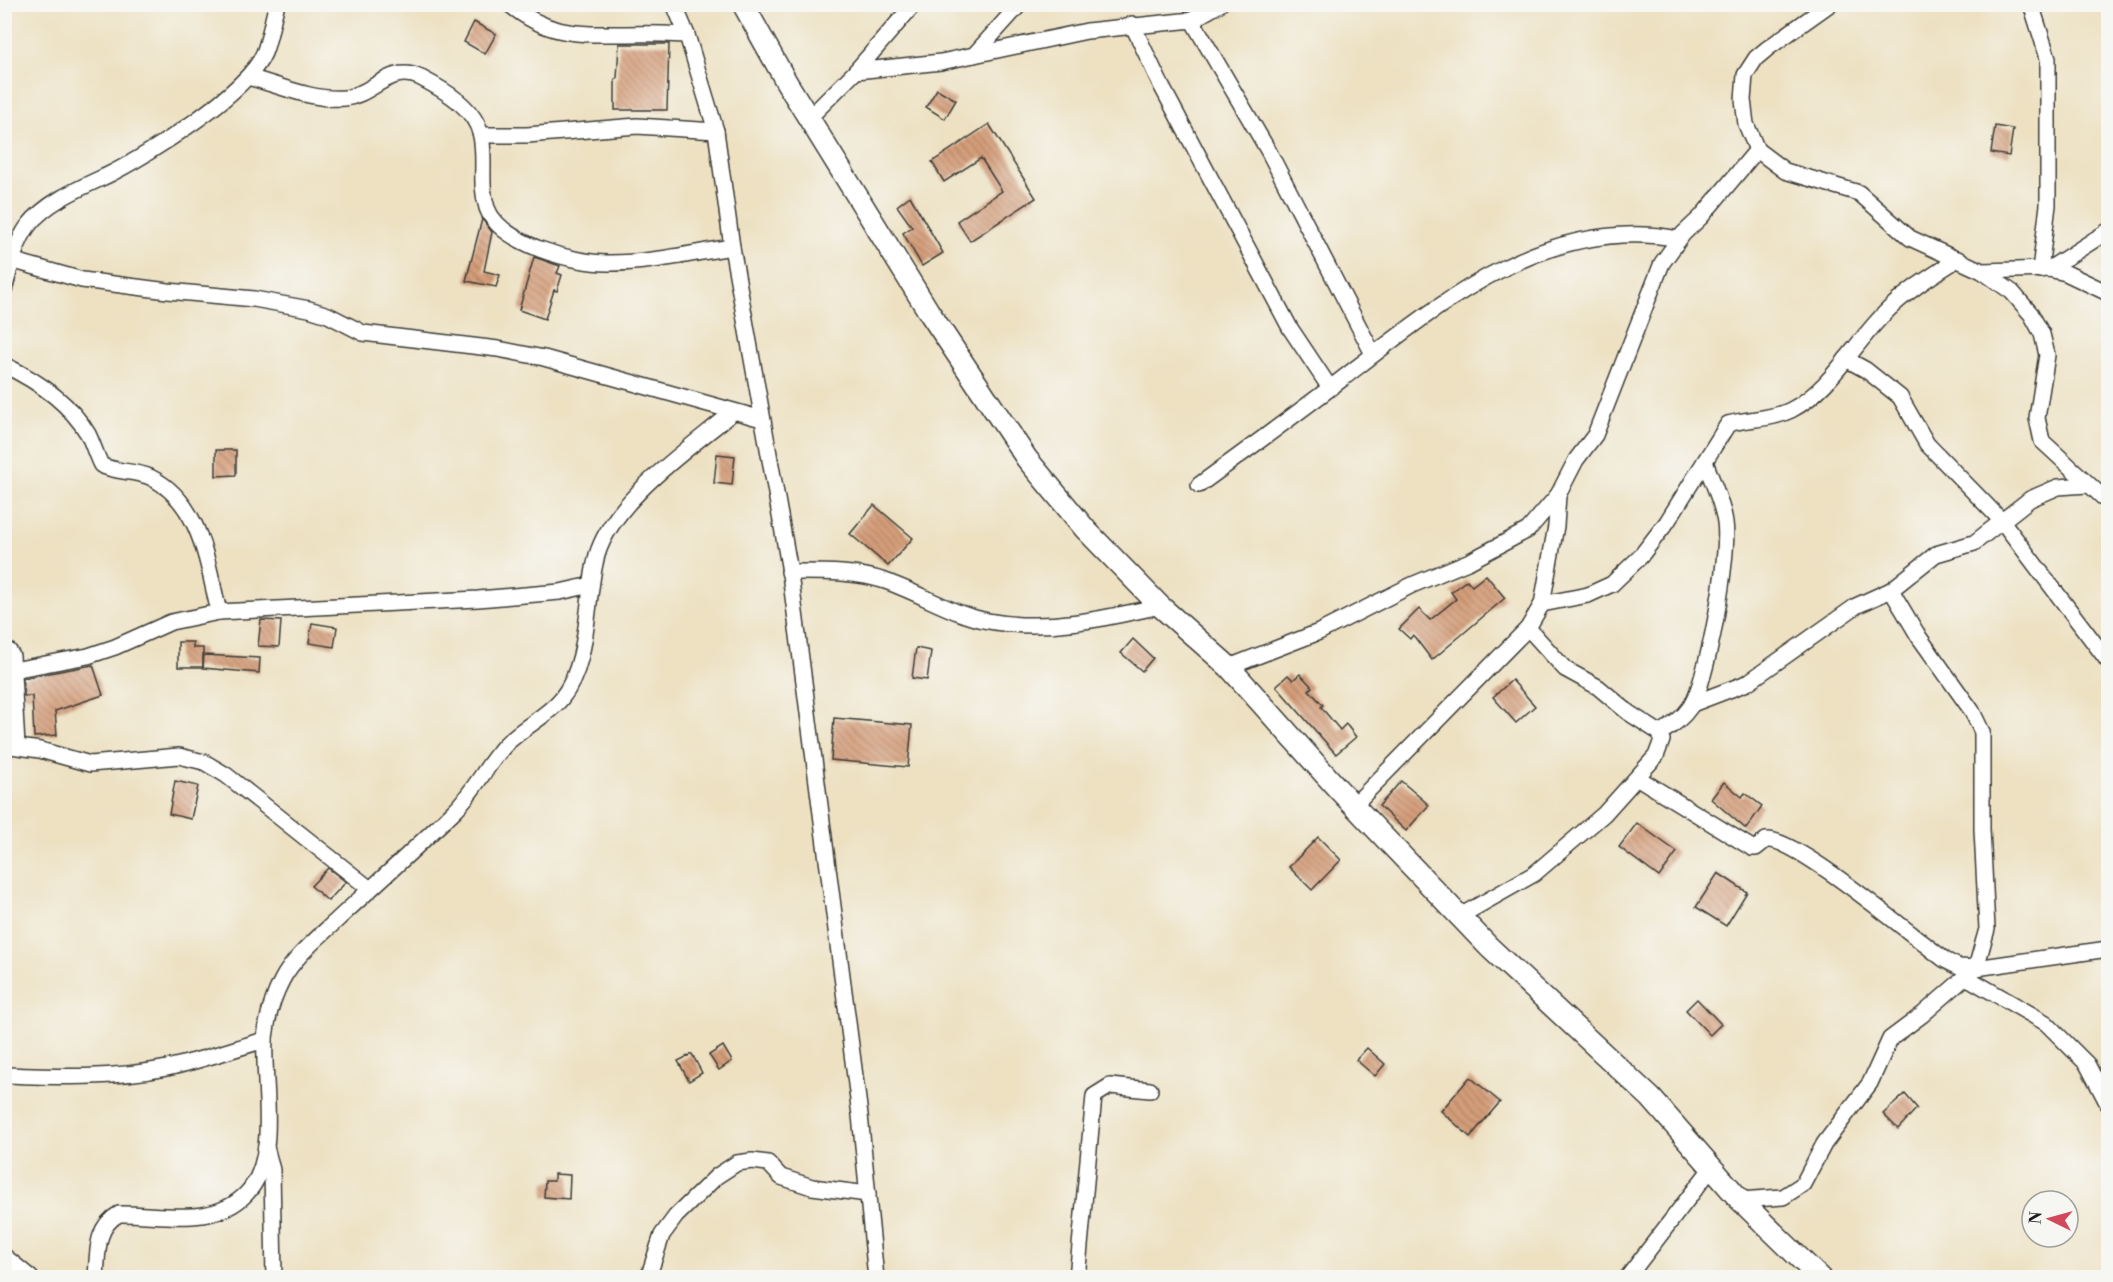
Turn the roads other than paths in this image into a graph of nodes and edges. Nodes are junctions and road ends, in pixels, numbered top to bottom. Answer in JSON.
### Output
{"nodes":[{"id":1,"x":277,"y":4,"type":"edge"},
{"id":2,"x":509,"y":4,"type":"edge"},
{"id":3,"x":674,"y":4,"type":"edge"},
{"id":4,"x":743,"y":4,"type":"edge"},
{"id":5,"x":914,"y":4,"type":"edge"},
{"id":6,"x":1020,"y":4,"type":"edge"},
{"id":7,"x":1830,"y":4,"type":"edge"},
{"id":8,"x":2031,"y":4,"type":"edge"},
{"id":9,"x":1219,"y":5,"type":"edge"},
{"id":10,"x":1192,"y":20,"type":"junction"},
{"id":11,"x":1132,"y":24,"type":"junction"},
{"id":12,"x":687,"y":35,"type":"junction"},
{"id":13,"x":974,"y":55,"type":"junction"},
{"id":14,"x":856,"y":71,"type":"junction"},
{"id":15,"x":248,"y":77,"type":"junction"},
{"id":16,"x":809,"y":118,"type":"junction"},
{"id":17,"x":716,"y":131,"type":"junction"},
{"id":18,"x":481,"y":135,"type":"junction"},
{"id":19,"x":1758,"y":150,"type":"junction"},
{"id":20,"x":2109,"y":231,"type":"edge"},
{"id":21,"x":1678,"y":239,"type":"junction"},
{"id":22,"x":732,"y":247,"type":"junction"},
{"id":23,"x":8,"y":259,"type":"edge"},
{"id":24,"x":1958,"y":260,"type":"junction"},
{"id":25,"x":2044,"y":270,"type":"junction"},
{"id":26,"x":1982,"y":271,"type":"junction"},
{"id":27,"x":4,"y":290,"type":"edge"},
{"id":28,"x":2109,"y":293,"type":"edge"},
{"id":29,"x":1373,"y":354,"type":"junction"},
{"id":30,"x":1846,"y":359,"type":"junction"},
{"id":31,"x":4,"y":364,"type":"edge"},
{"id":32,"x":1330,"y":388,"type":"junction"},
{"id":33,"x":733,"y":412,"type":"junction"},
{"id":34,"x":762,"y":418,"type":"junction"},
{"id":35,"x":1705,"y":460,"type":"junction"},
{"id":36,"x":1199,"y":485,"type":"dead end"},
{"id":37,"x":2087,"y":485,"type":"junction"},
{"id":38,"x":1558,"y":495,"type":"junction"},
{"id":39,"x":2109,"y":502,"type":"edge"},
{"id":40,"x":2002,"y":521,"type":"junction"},
{"id":41,"x":789,"y":572,"type":"junction"},
{"id":42,"x":591,"y":585,"type":"junction"},
{"id":43,"x":1891,"y":590,"type":"junction"},
{"id":44,"x":1542,"y":604,"type":"junction"},
{"id":45,"x":1160,"y":606,"type":"junction"},
{"id":46,"x":219,"y":612,"type":"junction"},
{"id":47,"x":1528,"y":628,"type":"junction"},
{"id":48,"x":4,"y":650,"type":"edge"},
{"id":49,"x":2109,"y":661,"type":"edge"},
{"id":50,"x":1229,"y":667,"type":"junction"},
{"id":51,"x":13,"y":670,"type":"junction"},
{"id":52,"x":1692,"y":704,"type":"junction"},
{"id":53,"x":1660,"y":733,"type":"junction"},
{"id":54,"x":11,"y":746,"type":"edge"},
{"id":55,"x":1638,"y":778,"type":"junction"},
{"id":56,"x":1354,"y":806,"type":"junction"},
{"id":57,"x":370,"y":889,"type":"junction"},
{"id":58,"x":1460,"y":916,"type":"junction"},
{"id":59,"x":2109,"y":949,"type":"edge"},
{"id":60,"x":1971,"y":972,"type":"junction"},
{"id":61,"x":265,"y":1040,"type":"junction"},
{"id":62,"x":4,"y":1076,"type":"edge"},
{"id":63,"x":1150,"y":1090,"type":"dead end"},
{"id":64,"x":2109,"y":1104,"type":"edge"},
{"id":65,"x":266,"y":1146,"type":"junction"},
{"id":66,"x":1713,"y":1166,"type":"junction"},
{"id":67,"x":868,"y":1194,"type":"junction"},
{"id":68,"x":1740,"y":1200,"type":"junction"},
{"id":69,"x":4,"y":1256,"type":"edge"},
{"id":70,"x":31,"y":1278,"type":"edge"},
{"id":71,"x":96,"y":1278,"type":"edge"},
{"id":72,"x":274,"y":1278,"type":"edge"},
{"id":73,"x":648,"y":1278,"type":"edge"},
{"id":74,"x":876,"y":1278,"type":"edge"},
{"id":75,"x":1077,"y":1278,"type":"edge"},
{"id":76,"x":1627,"y":1278,"type":"edge"},
{"id":77,"x":1820,"y":1278,"type":"edge"}],
"edges":[{"from":1,"to":15,"type":"street"},
{"from":2,"to":12,"type":"street"},
{"from":3,"to":12,"type":"street"},
{"from":4,"to":16,"type":"street"},
{"from":5,"to":14,"type":"street"},
{"from":6,"to":13,"type":"street"},
{"from":7,"to":19,"type":"street"},
{"from":8,"to":25,"type":"street"},
{"from":9,"to":10,"type":"street"},
{"from":10,"to":11,"type":"street"},
{"from":10,"to":29,"type":"street"},
{"from":11,"to":13,"type":"street"},
{"from":11,"to":32,"type":"street"},
{"from":12,"to":17,"type":"street"},
{"from":13,"to":14,"type":"street"},
{"from":14,"to":16,"type":"street"},
{"from":15,"to":18,"type":"street"},
{"from":15,"to":23,"type":"street"},
{"from":16,"to":45,"type":"street"},
{"from":17,"to":18,"type":"street"},
{"from":17,"to":22,"type":"street"},
{"from":18,"to":22,"type":"street"},
{"from":19,"to":21,"type":"street"},
{"from":19,"to":24,"type":"street"},
{"from":20,"to":25,"type":"street"},
{"from":21,"to":29,"type":"street"},
{"from":21,"to":38,"type":"street"},
{"from":22,"to":34,"type":"street"},
{"from":23,"to":27,"type":"street"},
{"from":23,"to":33,"type":"street"},
{"from":24,"to":26,"type":"street"},
{"from":24,"to":30,"type":"street"},
{"from":25,"to":26,"type":"street"},
{"from":25,"to":28,"type":"street"},
{"from":26,"to":37,"type":"street"},
{"from":29,"to":32,"type":"street"},
{"from":30,"to":35,"type":"street"},
{"from":30,"to":40,"type":"street"},
{"from":31,"to":46,"type":"street"},
{"from":32,"to":36,"type":"street"},
{"from":33,"to":34,"type":"street"},
{"from":33,"to":42,"type":"street"},
{"from":34,"to":41,"type":"street"},
{"from":35,"to":44,"type":"street"},
{"from":35,"to":52,"type":"street"},
{"from":37,"to":39,"type":"street"},
{"from":37,"to":40,"type":"street"},
{"from":38,"to":44,"type":"street"},
{"from":38,"to":50,"type":"street"},
{"from":40,"to":43,"type":"street"},
{"from":40,"to":49,"type":"street"},
{"from":41,"to":45,"type":"street"},
{"from":41,"to":67,"type":"street"},
{"from":42,"to":46,"type":"street"},
{"from":42,"to":57,"type":"street"},
{"from":43,"to":52,"type":"street"},
{"from":43,"to":60,"type":"street"},
{"from":44,"to":47,"type":"street"},
{"from":45,"to":50,"type":"street"},
{"from":46,"to":51,"type":"street"},
{"from":47,"to":53,"type":"street"},
{"from":47,"to":56,"type":"street"},
{"from":48,"to":51,"type":"street"},
{"from":50,"to":56,"type":"street"},
{"from":51,"to":54,"type":"street"},
{"from":52,"to":53,"type":"street"},
{"from":53,"to":55,"type":"street"},
{"from":54,"to":57,"type":"street"},
{"from":55,"to":58,"type":"street"},
{"from":55,"to":60,"type":"street"},
{"from":56,"to":58,"type":"street"},
{"from":57,"to":61,"type":"street"},
{"from":58,"to":66,"type":"street"},
{"from":59,"to":60,"type":"street"},
{"from":60,"to":64,"type":"street"},
{"from":60,"to":68,"type":"street"},
{"from":61,"to":62,"type":"street"},
{"from":61,"to":65,"type":"street"},
{"from":63,"to":75,"type":"street"},
{"from":65,"to":71,"type":"street"},
{"from":65,"to":72,"type":"street"},
{"from":66,"to":68,"type":"street"},
{"from":66,"to":76,"type":"street"},
{"from":67,"to":73,"type":"street"},
{"from":67,"to":74,"type":"street"},
{"from":68,"to":77,"type":"street"},
{"from":69,"to":70,"type":"street"}]}
